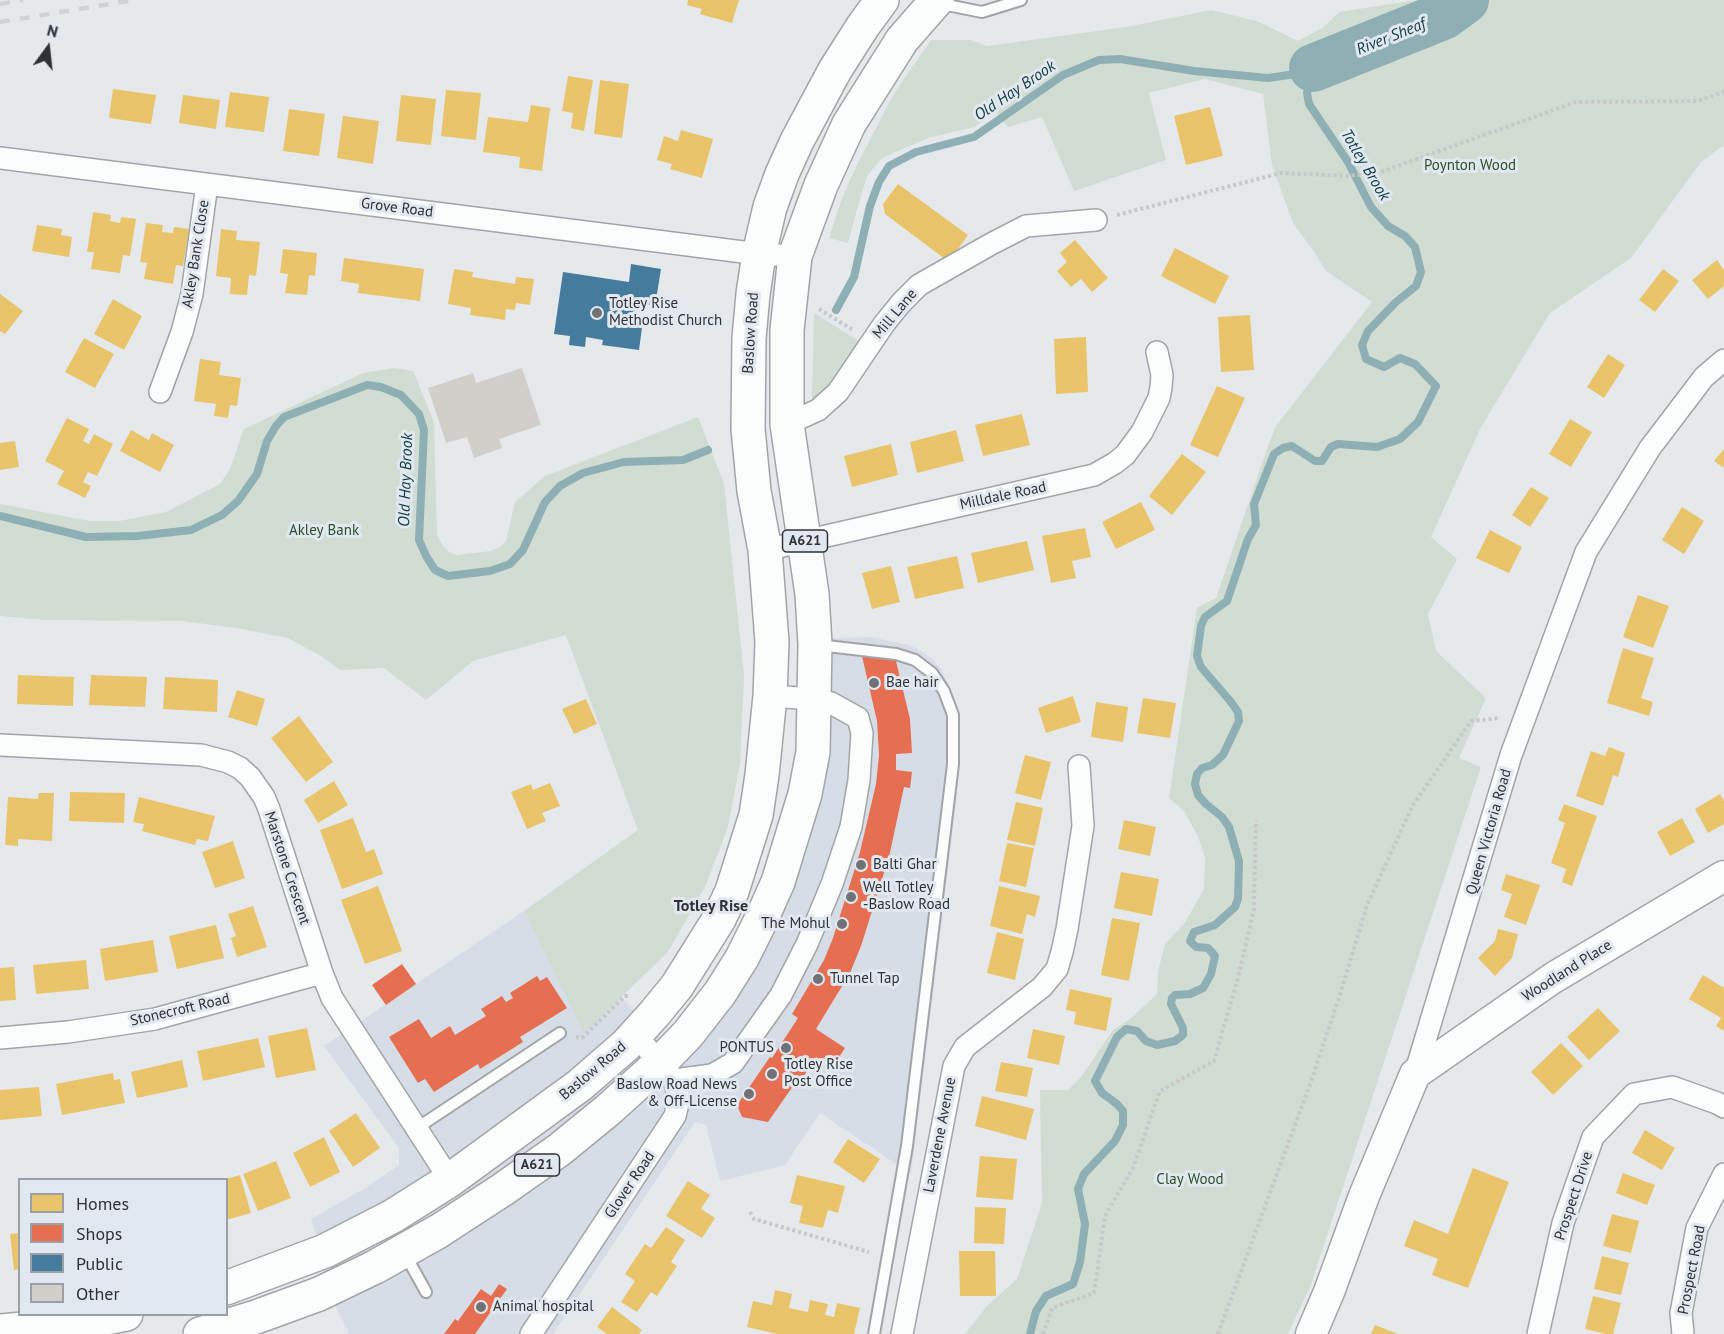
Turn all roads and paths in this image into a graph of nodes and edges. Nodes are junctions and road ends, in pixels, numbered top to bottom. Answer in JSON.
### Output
{"nodes":[{"id":1,"x":882,"y":0,"type":"edge"},
{"id":2,"x":1021,"y":0,"type":"edge"},
{"id":3,"x":934,"y":1,"type":"edge"},
{"id":4,"x":1724,"y":92,"type":"edge"},
{"id":5,"x":0,"y":158,"type":"edge"},
{"id":6,"x":207,"y":184,"type":"junction"},
{"id":7,"x":1096,"y":220,"type":"joint"},
{"id":8,"x":759,"y":254,"type":"junction"},
{"id":9,"x":795,"y":256,"type":"junction"},
{"id":10,"x":812,"y":305,"type":"dead end"},
{"id":11,"x":872,"y":342,"type":"junction"},
{"id":12,"x":1157,"y":352,"type":"dead end"},
{"id":13,"x":1724,"y":360,"type":"edge"},
{"id":14,"x":160,"y":392,"type":"dead end"},
{"id":15,"x":787,"y":424,"type":"junction"},
{"id":16,"x":805,"y":539,"type":"junction"},
{"id":17,"x":765,"y":550,"type":"junction"},
{"id":18,"x":815,"y":644,"type":"junction"},
{"id":19,"x":770,"y":696,"type":"junction"},
{"id":20,"x":814,"y":699,"type":"junction"},
{"id":21,"x":1526,"y":716,"type":"junction"},
{"id":22,"x":0,"y":745,"type":"edge"},
{"id":23,"x":1079,"y":766,"type":"dead end"},
{"id":24,"x":1256,"y":820,"type":"dead end"},
{"id":25,"x":1724,"y":876,"type":"edge"},
{"id":26,"x":322,"y":974,"type":"junction"},
{"id":27,"x":560,"y":1034,"type":"dead end"},
{"id":28,"x":635,"y":1034,"type":"junction"},
{"id":29,"x":0,"y":1038,"type":"edge"},
{"id":30,"x":667,"y":1072,"type":"junction"},
{"id":31,"x":1415,"y":1074,"type":"junction"},
{"id":32,"x":1724,"y":1107,"type":"edge"},
{"id":33,"x":417,"y":1128,"type":"junction"},
{"id":34,"x":1724,"y":1174,"type":"edge"},
{"id":35,"x":450,"y":1180,"type":"junction"},
{"id":36,"x":750,"y":1212,"type":"dead end"},
{"id":37,"x":403,"y":1251,"type":"junction"},
{"id":38,"x":887,"y":1257,"type":"junction"},
{"id":39,"x":228,"y":1287,"type":"edge"},
{"id":40,"x":426,"y":1292,"type":"dead end"},
{"id":41,"x":116,"y":1316,"type":"edge"},
{"id":42,"x":0,"y":1331,"type":"edge"},
{"id":43,"x":200,"y":1334,"type":"edge"},
{"id":44,"x":531,"y":1334,"type":"edge"},
{"id":45,"x":874,"y":1334,"type":"edge"},
{"id":46,"x":902,"y":1334,"type":"edge"},
{"id":47,"x":1043,"y":1334,"type":"edge"},
{"id":48,"x":1218,"y":1334,"type":"edge"},
{"id":49,"x":1311,"y":1334,"type":"edge"},
{"id":50,"x":1538,"y":1334,"type":"edge"},
{"id":51,"x":1683,"y":1334,"type":"edge"}],
"edges":[{"from":1,"to":8,"type":"main road","name":"Baslow Road","number":"A621"},
{"from":2,"to":3,"type":"lane"},
{"from":3,"to":9,"type":"main road","number":"A621"},
{"from":4,"to":7,"type":"path"},
{"from":5,"to":6,"type":"street","name":"Grove Road"},
{"from":6,"to":8,"type":"street","name":"Grove Road"},
{"from":6,"to":14,"type":"street","name":"Akley Bank Close"},
{"from":7,"to":11,"type":"street","name":"Mill Lane"},
{"from":8,"to":9,"type":"street","name":"Grove Road"},
{"from":8,"to":17,"type":"main road","name":"Baslow Road","number":"A621"},
{"from":9,"to":15,"type":"main road","number":"A621"},
{"from":10,"to":11,"type":"path"},
{"from":11,"to":15,"type":"street","name":"Mill Lane"},
{"from":12,"to":16,"type":"street","name":"Milldale Road"},
{"from":13,"to":21,"type":"street","name":"Queen Victoria Road"},
{"from":15,"to":16,"type":"main road","number":"A621"},
{"from":16,"to":17,"type":"street","name":"Milldale Road"},
{"from":16,"to":18,"type":"main road","number":"A621"},
{"from":17,"to":19,"type":"main road","name":"Baslow Road","number":"A621"},
{"from":18,"to":20,"type":"main road","number":"A621"},
{"from":18,"to":38,"type":"lane"},
{"from":19,"to":20,"type":"street"},
{"from":19,"to":28,"type":"main road","name":"Baslow Road","number":"A621"},
{"from":20,"to":30,"type":"main road","number":"A621"},
{"from":20,"to":30,"type":"street"},
{"from":21,"to":31,"type":"street","name":"Queen Victoria Road"},
{"from":21,"to":48,"type":"path"},
{"from":22,"to":26,"type":"street","name":"Marstone Crescent"},
{"from":23,"to":46,"type":"street","name":"Laverdene Avenue"},
{"from":24,"to":47,"type":"path"},
{"from":25,"to":31,"type":"street","name":"Woodland Place"},
{"from":26,"to":29,"type":"street","name":"Stonecroft Road"},
{"from":26,"to":33,"type":"street","name":"Marstone Crescent"},
{"from":27,"to":33,"type":"lane"},
{"from":28,"to":30,"type":"street"},
{"from":28,"to":35,"type":"main road","name":"Baslow Road","number":"A621"},
{"from":30,"to":37,"type":"main road","number":"A621"},
{"from":30,"to":44,"type":"street","name":"Glover Road"},
{"from":31,"to":49,"type":"street","name":"Queen Victoria Road"},
{"from":32,"to":50,"type":"street","name":"Prospect Drive"},
{"from":33,"to":35,"type":"street","name":"Marstone Crescent"},
{"from":34,"to":51,"type":"street","name":"Prospect Road"},
{"from":35,"to":39,"type":"main road","name":"Baslow Road","number":"A621"},
{"from":36,"to":38,"type":"path"},
{"from":37,"to":40,"type":"lane"},
{"from":37,"to":43,"type":"main road","number":"A621"},
{"from":38,"to":45,"type":"lane"},
{"from":41,"to":42,"type":"main road"}]}
